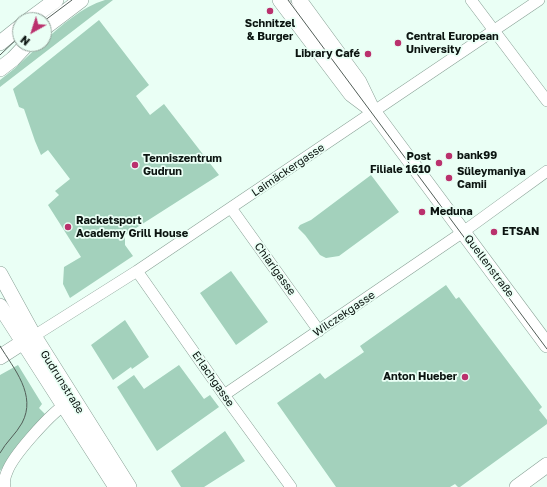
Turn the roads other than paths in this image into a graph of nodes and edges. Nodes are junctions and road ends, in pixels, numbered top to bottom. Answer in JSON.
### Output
{"nodes":[{"id":1,"x":56,"y":0,"type":"edge"},
{"id":2,"x":81,"y":0,"type":"edge"},
{"id":3,"x":280,"y":0,"type":"edge"},
{"id":4,"x":299,"y":0,"type":"edge"},
{"id":5,"x":471,"y":0,"type":"edge"},
{"id":6,"x":539,"y":0,"type":"edge"},
{"id":7,"x":40,"y":12,"type":"edge"},
{"id":8,"x":52,"y":22,"type":"edge"},
{"id":9,"x":494,"y":30,"type":"junction"},
{"id":10,"x":12,"y":33,"type":"edge"},
{"id":11,"x":0,"y":43,"type":"edge"},
{"id":12,"x":20,"y":52,"type":"edge"},
{"id":13,"x":0,"y":69,"type":"edge"},
{"id":14,"x":547,"y":101,"type":"edge"},
{"id":15,"x":373,"y":111,"type":"junction"},
{"id":16,"x":547,"y":171,"type":"edge"},
{"id":17,"x":231,"y":208,"type":"junction"},
{"id":18,"x":463,"y":232,"type":"junction"},
{"id":19,"x":137,"y":271,"type":"junction"},
{"id":20,"x":0,"y":274,"type":"edge"},
{"id":21,"x":0,"y":306,"type":"edge"},
{"id":22,"x":319,"y":331,"type":"junction"},
{"id":23,"x":28,"y":339,"type":"junction"},
{"id":24,"x":547,"y":345,"type":"edge"},
{"id":25,"x":0,"y":357,"type":"edge"},
{"id":26,"x":224,"y":395,"type":"junction"},
{"id":27,"x":63,"y":406,"type":"junction"},
{"id":28,"x":547,"y":465,"type":"edge"},
{"id":29,"x":5,"y":487,"type":"edge"},
{"id":30,"x":116,"y":487,"type":"edge"},
{"id":31,"x":129,"y":487,"type":"edge"},
{"id":32,"x":292,"y":487,"type":"edge"},
{"id":33,"x":517,"y":487,"type":"edge"}],
"edges":[{"from":1,"to":7,"type":"street"},
{"from":2,"to":8,"type":"street"},
{"from":3,"to":15,"type":"street","name":"Quellenstraße"},
{"from":4,"to":15,"type":"street","name":"Quellenstraße"},
{"from":5,"to":9,"type":"street"},
{"from":6,"to":9,"type":"street","name":"Laimäckergasse"},
{"from":9,"to":14,"type":"street"},
{"from":9,"to":15,"type":"street","name":"Laimäckergasse"},
{"from":10,"to":11,"type":"street"},
{"from":12,"to":13,"type":"street"},
{"from":15,"to":17,"type":"street","name":"Laimäckergasse"},
{"from":15,"to":18,"type":"street","name":"Quellenstraße"},
{"from":16,"to":18,"type":"street","name":"Wilczekgasse"},
{"from":17,"to":19,"type":"street","name":"Laimäckergasse"},
{"from":17,"to":22,"type":"street","name":"Chiarigasse"},
{"from":18,"to":22,"type":"street","name":"Wilczekgasse"},
{"from":18,"to":24,"type":"street","name":"Quellenstraße"},
{"from":19,"to":23,"type":"street","name":"Laimäckergasse"},
{"from":19,"to":26,"type":"street","name":"Erlachgasse"},
{"from":20,"to":23,"type":"street","name":"Gudrunstraße"},
{"from":21,"to":23,"type":"street","name":"Gudrunstraße"},
{"from":22,"to":26,"type":"street","name":"Wilczekgasse"},
{"from":23,"to":25,"type":"street"},
{"from":23,"to":27,"type":"street","name":"Gudrunstraße"},
{"from":23,"to":31,"type":"street","name":"Gudrunstraße"},
{"from":26,"to":32,"type":"street","name":"Erlachgasse"},
{"from":27,"to":29,"type":"street"},
{"from":27,"to":30,"type":"street","name":"Gudrunstraße"},
{"from":28,"to":33,"type":"street"}]}
